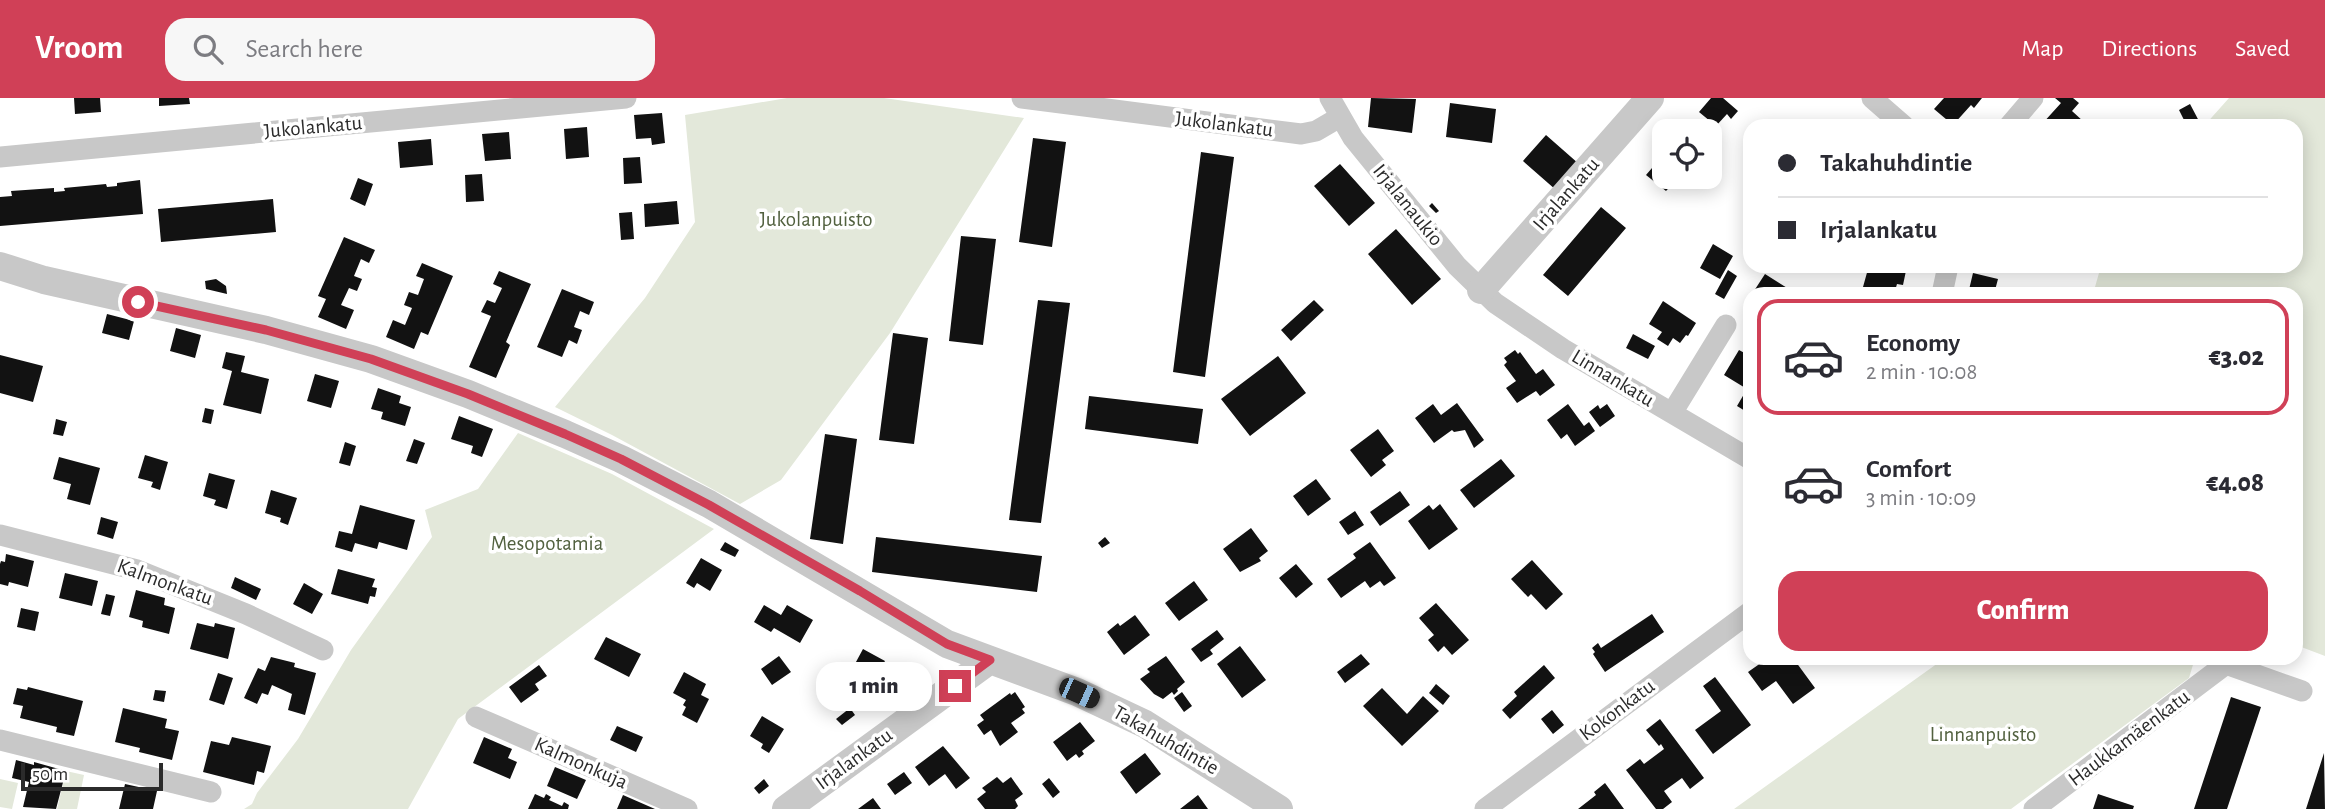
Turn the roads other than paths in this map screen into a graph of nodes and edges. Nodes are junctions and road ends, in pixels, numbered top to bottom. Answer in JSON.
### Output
{"nodes":[{"id":1,"x":626,"y":98,"type":"edge"},
{"id":2,"x":1022,"y":98,"type":"edge"},
{"id":3,"x":1650,"y":98,"type":"edge"},
{"id":4,"x":1872,"y":98,"type":"edge"},
{"id":5,"x":2033,"y":98,"type":"edge"},
{"id":6,"x":1335,"y":108,"type":"edge"},
{"id":7,"x":1896,"y":119,"type":"edge"},
{"id":8,"x":2015,"y":119,"type":"edge"},
{"id":9,"x":0,"y":157,"type":"edge"},
{"id":10,"x":0,"y":266,"type":"edge"},
{"id":11,"x":1481,"y":290,"type":"junction"},
{"id":12,"x":1726,"y":325,"type":"dead end"},
{"id":13,"x":1672,"y":413,"type":"junction"},
{"id":14,"x":1743,"y":455,"type":"edge"},
{"id":15,"x":0,"y":535,"type":"edge"},
{"id":16,"x":1743,"y":616,"type":"edge"},
{"id":17,"x":323,"y":650,"type":"dead end"},
{"id":18,"x":990,"y":660,"type":"junction"},
{"id":19,"x":2225,"y":665,"type":"edge"},
{"id":20,"x":2229,"y":665,"type":"edge"},
{"id":21,"x":2302,"y":691,"type":"dead end"},
{"id":22,"x":476,"y":717,"type":"dead end"},
{"id":23,"x":0,"y":740,"type":"edge"},
{"id":24,"x":211,"y":792,"type":"dead end"},
{"id":25,"x":687,"y":809,"type":"edge"},
{"id":26,"x":786,"y":809,"type":"edge"},
{"id":27,"x":1279,"y":809,"type":"edge"},
{"id":28,"x":1485,"y":809,"type":"edge"},
{"id":29,"x":2034,"y":809,"type":"edge"}],
"edges":[{"from":1,"to":9,"type":"street","name":"Jukolankatu"},
{"from":2,"to":6,"type":"street","name":"Jukolankatu"},
{"from":3,"to":11,"type":"street","name":"Irjalankatu"},
{"from":4,"to":7,"type":"street"},
{"from":5,"to":8,"type":"street"},
{"from":6,"to":11,"type":"street","name":"Irjalanaukio"},
{"from":10,"to":18,"type":"street","name":"Takahuhdintie"},
{"from":11,"to":13,"type":"street","name":"Linnankatu"},
{"from":12,"to":13,"type":"street"},
{"from":13,"to":14,"type":"street","name":"Linnankatu"},
{"from":15,"to":17,"type":"street","name":"Kalmonkatu"},
{"from":16,"to":28,"type":"street","name":"Kokonkatu"},
{"from":18,"to":26,"type":"street","name":"Irjalankatu"},
{"from":18,"to":27,"type":"street","name":"Takahuhdintie"},
{"from":19,"to":29,"type":"street","name":"Haukkamäenkatu"},
{"from":20,"to":21,"type":"street","name":"Haukkamäenkatu"},
{"from":22,"to":25,"type":"street","name":"Kalmonkuja"},
{"from":23,"to":24,"type":"street"}]}
